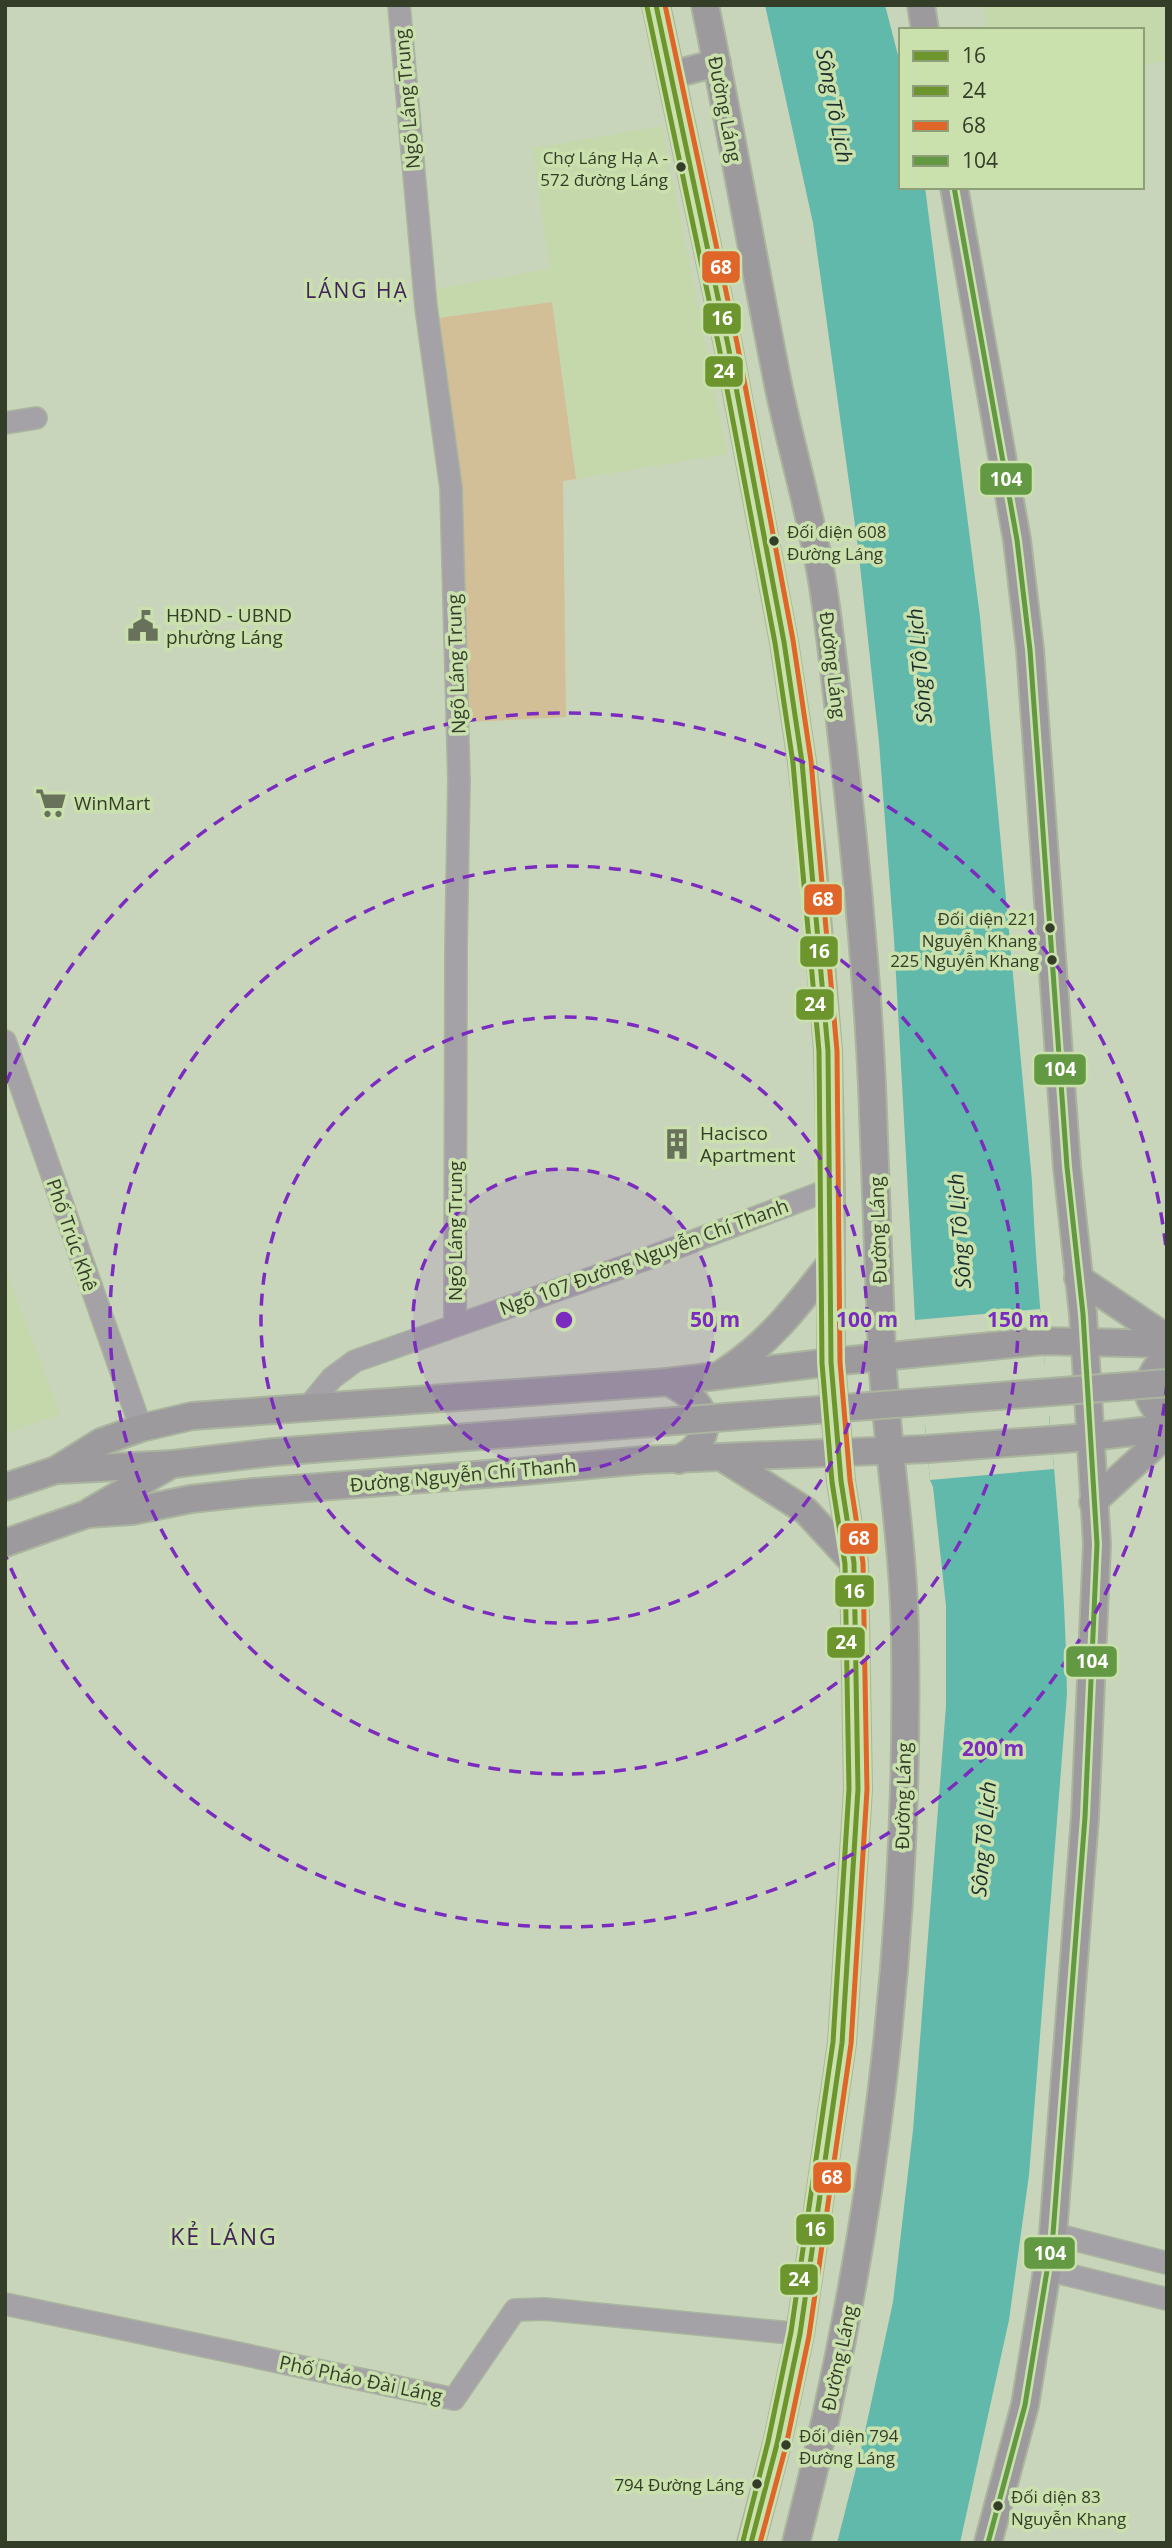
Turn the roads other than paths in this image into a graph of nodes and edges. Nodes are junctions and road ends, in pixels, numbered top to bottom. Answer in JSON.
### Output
{"nodes":[{"id":1,"x":399,"y":5,"type":"edge"},
{"id":2,"x":656,"y":5,"type":"edge"},
{"id":3,"x":705,"y":5,"type":"edge"},
{"id":4,"x":920,"y":5,"type":"edge"},
{"id":5,"x":925,"y":28,"type":"edge"},
{"id":6,"x":717,"y":64,"type":"junction"},
{"id":7,"x":671,"y":75,"type":"junction"},
{"id":8,"x":954,"y":189,"type":"edge"},
{"id":9,"x":36,"y":418,"type":"dead end"},
{"id":10,"x":5,"y":424,"type":"edge"},
{"id":11,"x":5,"y":1041,"type":"edge"},
{"id":12,"x":831,"y":1189,"type":"junction"},
{"id":13,"x":830,"y":1264,"type":"junction"},
{"id":14,"x":1078,"y":1278,"type":"junction"},
{"id":15,"x":455,"y":1325,"type":"junction"},
{"id":16,"x":1167,"y":1338,"type":"edge"},
{"id":17,"x":1084,"y":1343,"type":"junction"},
{"id":18,"x":1167,"y":1344,"type":"edge"},
{"id":19,"x":1167,"y":1354,"type":"edge"},
{"id":20,"x":883,"y":1357,"type":"junction"},
{"id":21,"x":831,"y":1362,"type":"junction"},
{"id":22,"x":717,"y":1377,"type":"junction"},
{"id":23,"x":668,"y":1382,"type":"junction"},
{"id":24,"x":1167,"y":1382,"type":"edge"},
{"id":25,"x":308,"y":1407,"type":"junction"},
{"id":26,"x":1167,"y":1420,"type":"edge"},
{"id":27,"x":141,"y":1428,"type":"junction"},
{"id":28,"x":1167,"y":1428,"type":"edge"},
{"id":29,"x":1167,"y":1434,"type":"edge"},
{"id":30,"x":1090,"y":1437,"type":"junction"},
{"id":31,"x":890,"y":1450,"type":"junction"},
{"id":32,"x":840,"y":1452,"type":"junction"},
{"id":33,"x":723,"y":1458,"type":"junction"},
{"id":34,"x":679,"y":1460,"type":"junction"},
{"id":35,"x":173,"y":1464,"type":"junction"},
{"id":36,"x":57,"y":1470,"type":"junction"},
{"id":37,"x":5,"y":1487,"type":"edge"},
{"id":38,"x":1093,"y":1502,"type":"junction"},
{"id":39,"x":87,"y":1514,"type":"junction"},
{"id":40,"x":5,"y":1544,"type":"edge"},
{"id":41,"x":854,"y":1563,"type":"junction"},
{"id":42,"x":858,"y":1788,"type":"junction"},
{"id":43,"x":904,"y":1790,"type":"junction"},
{"id":44,"x":1053,"y":2234,"type":"junction"},
{"id":45,"x":1167,"y":2263,"type":"edge"},
{"id":46,"x":1048,"y":2270,"type":"junction"},
{"id":47,"x":1167,"y":2299,"type":"edge"},
{"id":48,"x":5,"y":2304,"type":"edge"},
{"id":49,"x":800,"y":2334,"type":"junction"},
{"id":50,"x":751,"y":2543,"type":"edge"},
{"id":51,"x":796,"y":2543,"type":"edge"},
{"id":52,"x":988,"y":2543,"type":"edge"}],
"edges":[{"from":1,"to":15,"type":"street","name":"Ngõ Láng Trung"},
{"from":2,"to":7,"type":"main road"},
{"from":3,"to":6,"type":"main road","name":"Đường Láng"},
{"from":4,"to":5,"type":"main road"},
{"from":6,"to":7,"type":"main road"},
{"from":6,"to":20,"type":"main road","name":"Đường Láng"},
{"from":7,"to":12,"type":"main road"},
{"from":8,"to":14,"type":"main road"},
{"from":9,"to":10,"type":"street"},
{"from":11,"to":27,"type":"street","name":"Phố Trúc Khê"},
{"from":12,"to":13,"type":"main road"},
{"from":12,"to":15,"type":"street","name":"Ngõ 107 Đường Nguyễn Chí Thanh"},
{"from":13,"to":21,"type":"main road"},
{"from":13,"to":22,"type":"main road"},
{"from":14,"to":16,"type":"main road"},
{"from":14,"to":17,"type":"main road"},
{"from":15,"to":25,"type":"street","name":"Ngõ 107 Đường Nguyễn Chí Thanh"},
{"from":17,"to":18,"type":"main road"},
{"from":17,"to":20,"type":"main road"},
{"from":17,"to":30,"type":"main road"},
{"from":19,"to":26,"type":"main road"},
{"from":20,"to":21,"type":"main road"},
{"from":20,"to":31,"type":"main road","name":"Đường Láng"},
{"from":21,"to":22,"type":"main road"},
{"from":21,"to":32,"type":"main road"},
{"from":22,"to":23,"type":"main road"},
{"from":23,"to":25,"type":"main road"},
{"from":23,"to":34,"type":"main road"},
{"from":24,"to":35,"type":"main road","bridge":true},
{"from":25,"to":27,"type":"main road"},
{"from":27,"to":36,"type":"main road"},
{"from":28,"to":30,"type":"main road","name":"Đường Nguyễn Chí Thanh"},
{"from":29,"to":38,"type":"main road"},
{"from":30,"to":31,"type":"main road","name":"Đường Nguyễn Chí Thanh"},
{"from":30,"to":38,"type":"main road"},
{"from":31,"to":32,"type":"main road","name":"Đường Nguyễn Chí Thanh"},
{"from":31,"to":43,"type":"main road","name":"Đường Láng"},
{"from":32,"to":33,"type":"main road","name":"Đường Nguyễn Chí Thanh"},
{"from":32,"to":41,"type":"main road"},
{"from":33,"to":34,"type":"main road","name":"Đường Nguyễn Chí Thanh"},
{"from":33,"to":41,"type":"main road"},
{"from":34,"to":39,"type":"main road","name":"Đường Nguyễn Chí Thanh"},
{"from":35,"to":36,"type":"main road"},
{"from":35,"to":39,"type":"main road"},
{"from":36,"to":37,"type":"main road"},
{"from":38,"to":44,"type":"main road"},
{"from":39,"to":40,"type":"main road","name":"Đường Nguyễn Chí Thanh"},
{"from":41,"to":42,"type":"main road"},
{"from":42,"to":43,"type":"main road"},
{"from":42,"to":49,"type":"main road"},
{"from":43,"to":51,"type":"main road","name":"Đường Láng"},
{"from":44,"to":45,"type":"street"},
{"from":44,"to":46,"type":"main road"},
{"from":46,"to":47,"type":"street"},
{"from":46,"to":52,"type":"main road"},
{"from":48,"to":49,"type":"street","name":"Phố Pháo Đài Láng"},
{"from":49,"to":50,"type":"main road"}]}
